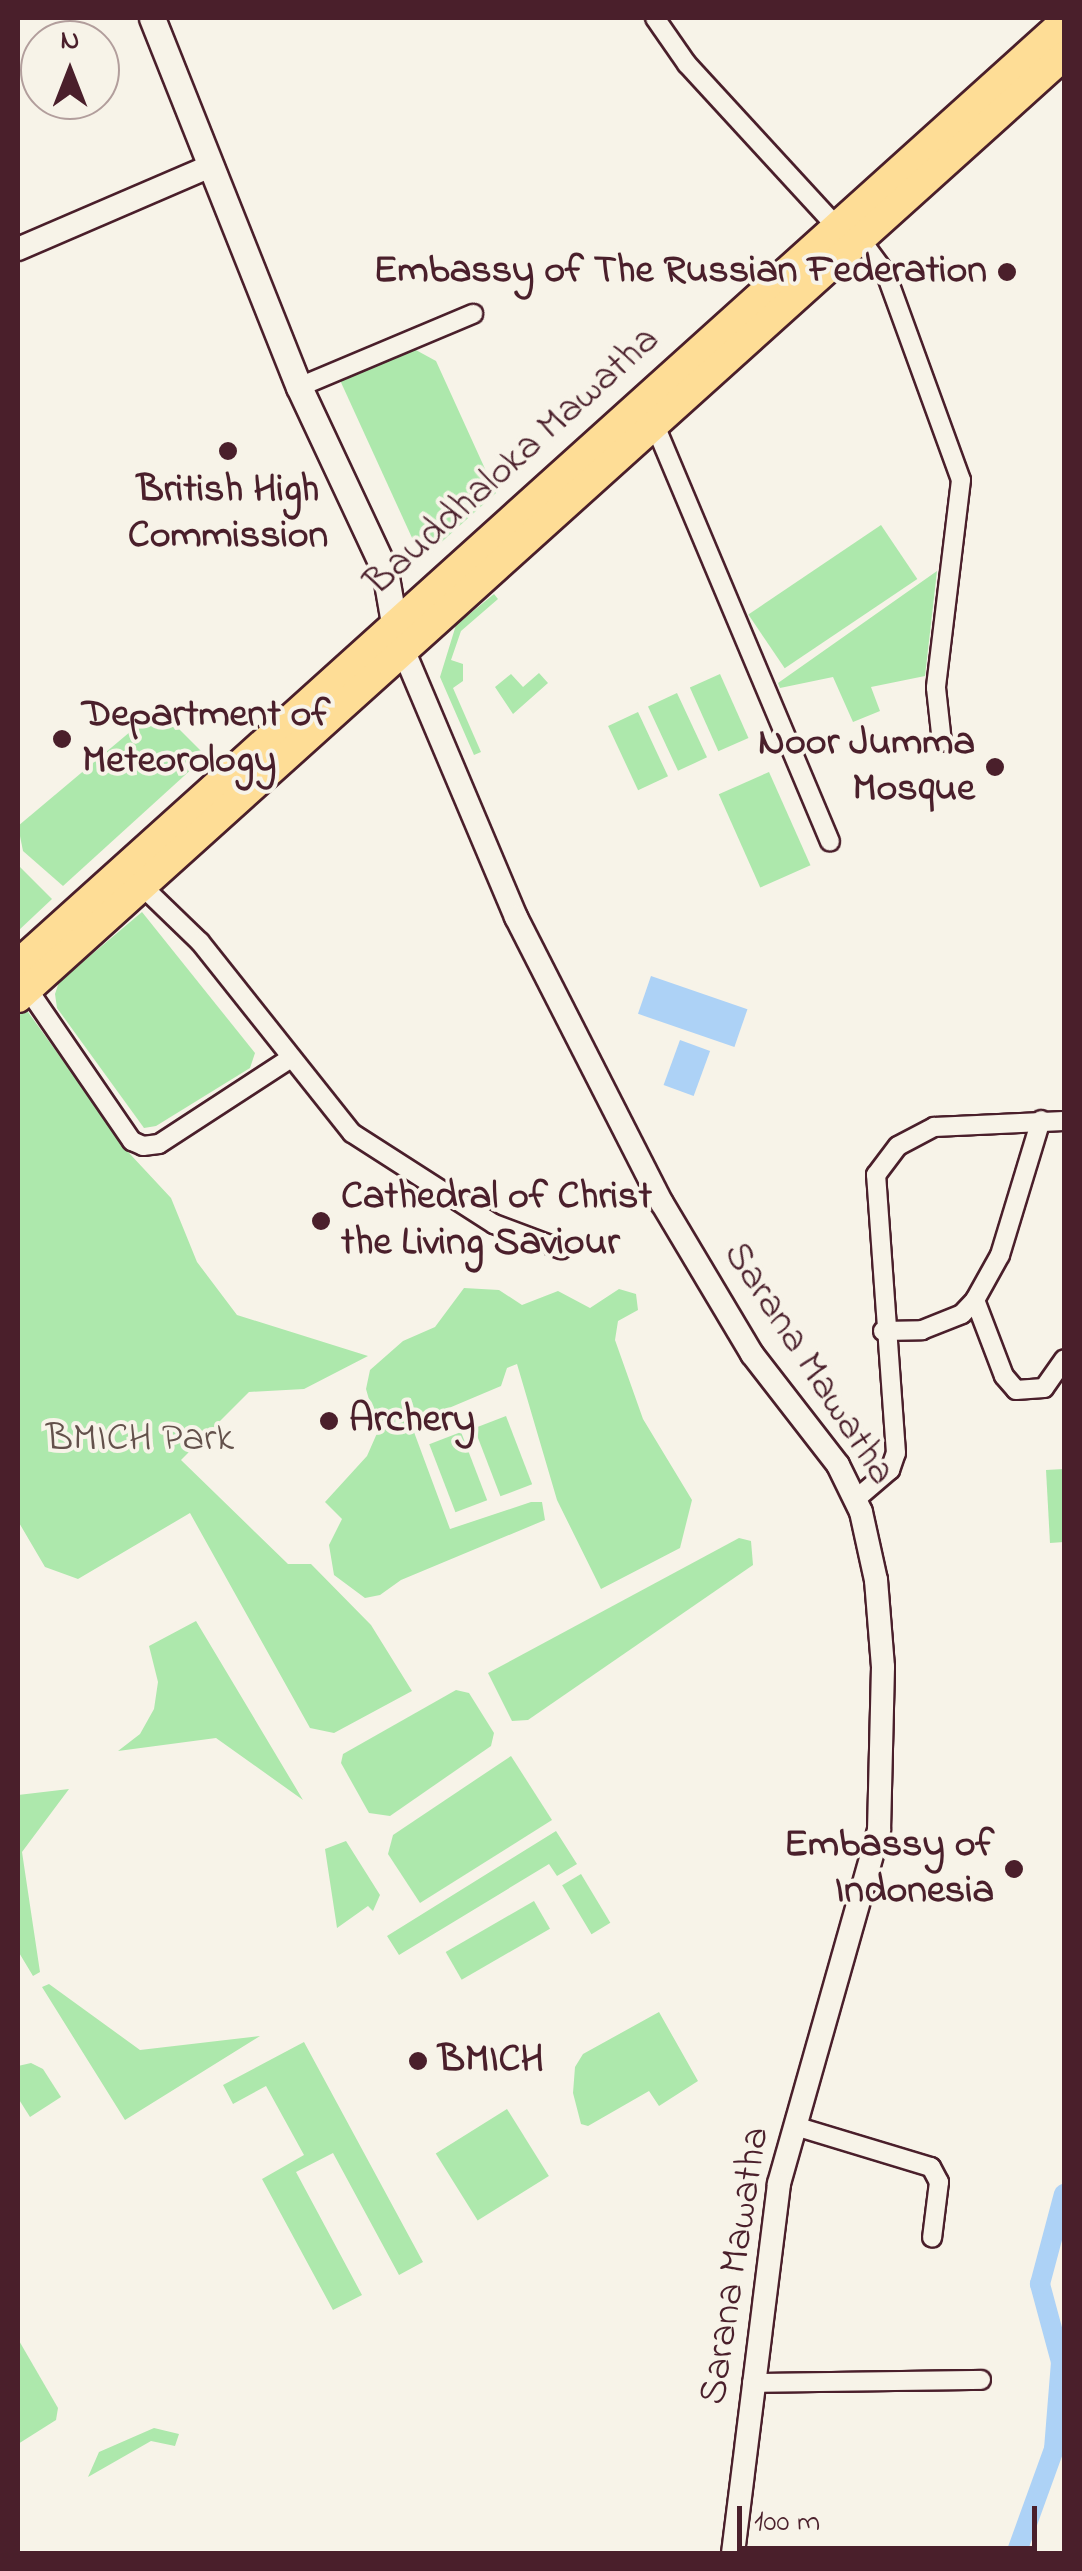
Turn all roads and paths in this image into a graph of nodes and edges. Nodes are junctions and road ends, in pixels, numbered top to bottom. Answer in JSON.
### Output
{"nodes":[{"id":1,"x":152,"y":18,"type":"edge"},
{"id":2,"x":655,"y":18,"type":"edge"},
{"id":3,"x":1064,"y":22,"type":"edge"},
{"id":4,"x":1064,"y":56,"type":"edge"},
{"id":5,"x":208,"y":167,"type":"junction"},
{"id":6,"x":849,"y":233,"type":"junction"},
{"id":7,"x":18,"y":249,"type":"edge"},
{"id":8,"x":473,"y":314,"type":"dead end"},
{"id":9,"x":300,"y":386,"type":"junction"},
{"id":10,"x":654,"y":424,"type":"junction"},
{"id":11,"x":398,"y":636,"type":"junction"},
{"id":12,"x":942,"y":742,"type":"dead end"},
{"id":13,"x":830,"y":841,"type":"dead end"},
{"id":14,"x":141,"y":885,"type":"junction"},
{"id":15,"x":20,"y":982,"type":"edge"},
{"id":16,"x":288,"y":1060,"type":"junction"},
{"id":17,"x":1041,"y":1120,"type":"junction"},
{"id":18,"x":1064,"y":1121,"type":"edge"},
{"id":19,"x":561,"y":1249,"type":"dead end"},
{"id":20,"x":974,"y":1300,"type":"junction"},
{"id":21,"x":883,"y":1331,"type":"junction"},
{"id":22,"x":1064,"y":1358,"type":"edge"},
{"id":23,"x":856,"y":1499,"type":"junction"},
{"id":24,"x":796,"y":2126,"type":"junction"},
{"id":25,"x":932,"y":2238,"type":"dead end"},
{"id":26,"x":981,"y":2380,"type":"dead end"},
{"id":27,"x":752,"y":2383,"type":"junction"},
{"id":28,"x":733,"y":2554,"type":"edge"}],
"edges":[{"from":1,"to":5,"type":"main road"},
{"from":2,"to":6,"type":"street"},
{"from":3,"to":6,"type":"main road","name":"Bauddhaloka Mawatha"},
{"from":4,"to":6,"type":"main road","name":"Bauddhaloka Mawatha"},
{"from":5,"to":7,"type":"street"},
{"from":5,"to":9,"type":"main road"},
{"from":6,"to":10,"type":"main road","name":"Bauddhaloka Mawatha"},
{"from":6,"to":11,"type":"main road","name":"Bauddhaloka Mawatha"},
{"from":6,"to":12,"type":"street"},
{"from":8,"to":9,"type":"street"},
{"from":9,"to":11,"type":"main road"},
{"from":10,"to":11,"type":"main road","name":"Bauddhaloka Mawatha"},
{"from":10,"to":13,"type":"street"},
{"from":11,"to":14,"type":"main road","name":"Bauddhaloka Mawatha"},
{"from":11,"to":15,"type":"main road","name":"Bauddhaloka Mawatha"},
{"from":11,"to":23,"type":"street","name":"Sarana Mawatha"},
{"from":14,"to":15,"type":"main road","name":"Bauddhaloka Mawatha"},
{"from":14,"to":16,"type":"street"},
{"from":15,"to":16,"type":"street"},
{"from":16,"to":19,"type":"street"},
{"from":17,"to":18,"type":"street"},
{"from":17,"to":20,"type":"street"},
{"from":17,"to":21,"type":"street"},
{"from":20,"to":21,"type":"street"},
{"from":20,"to":22,"type":"street"},
{"from":21,"to":23,"type":"street"},
{"from":23,"to":24,"type":"street","name":"Sarana Mawatha"},
{"from":24,"to":25,"type":"street"},
{"from":24,"to":27,"type":"street","name":"Sarana Mawatha"},
{"from":26,"to":27,"type":"street"},
{"from":27,"to":28,"type":"street","name":"Sarana Mawatha"}]}
